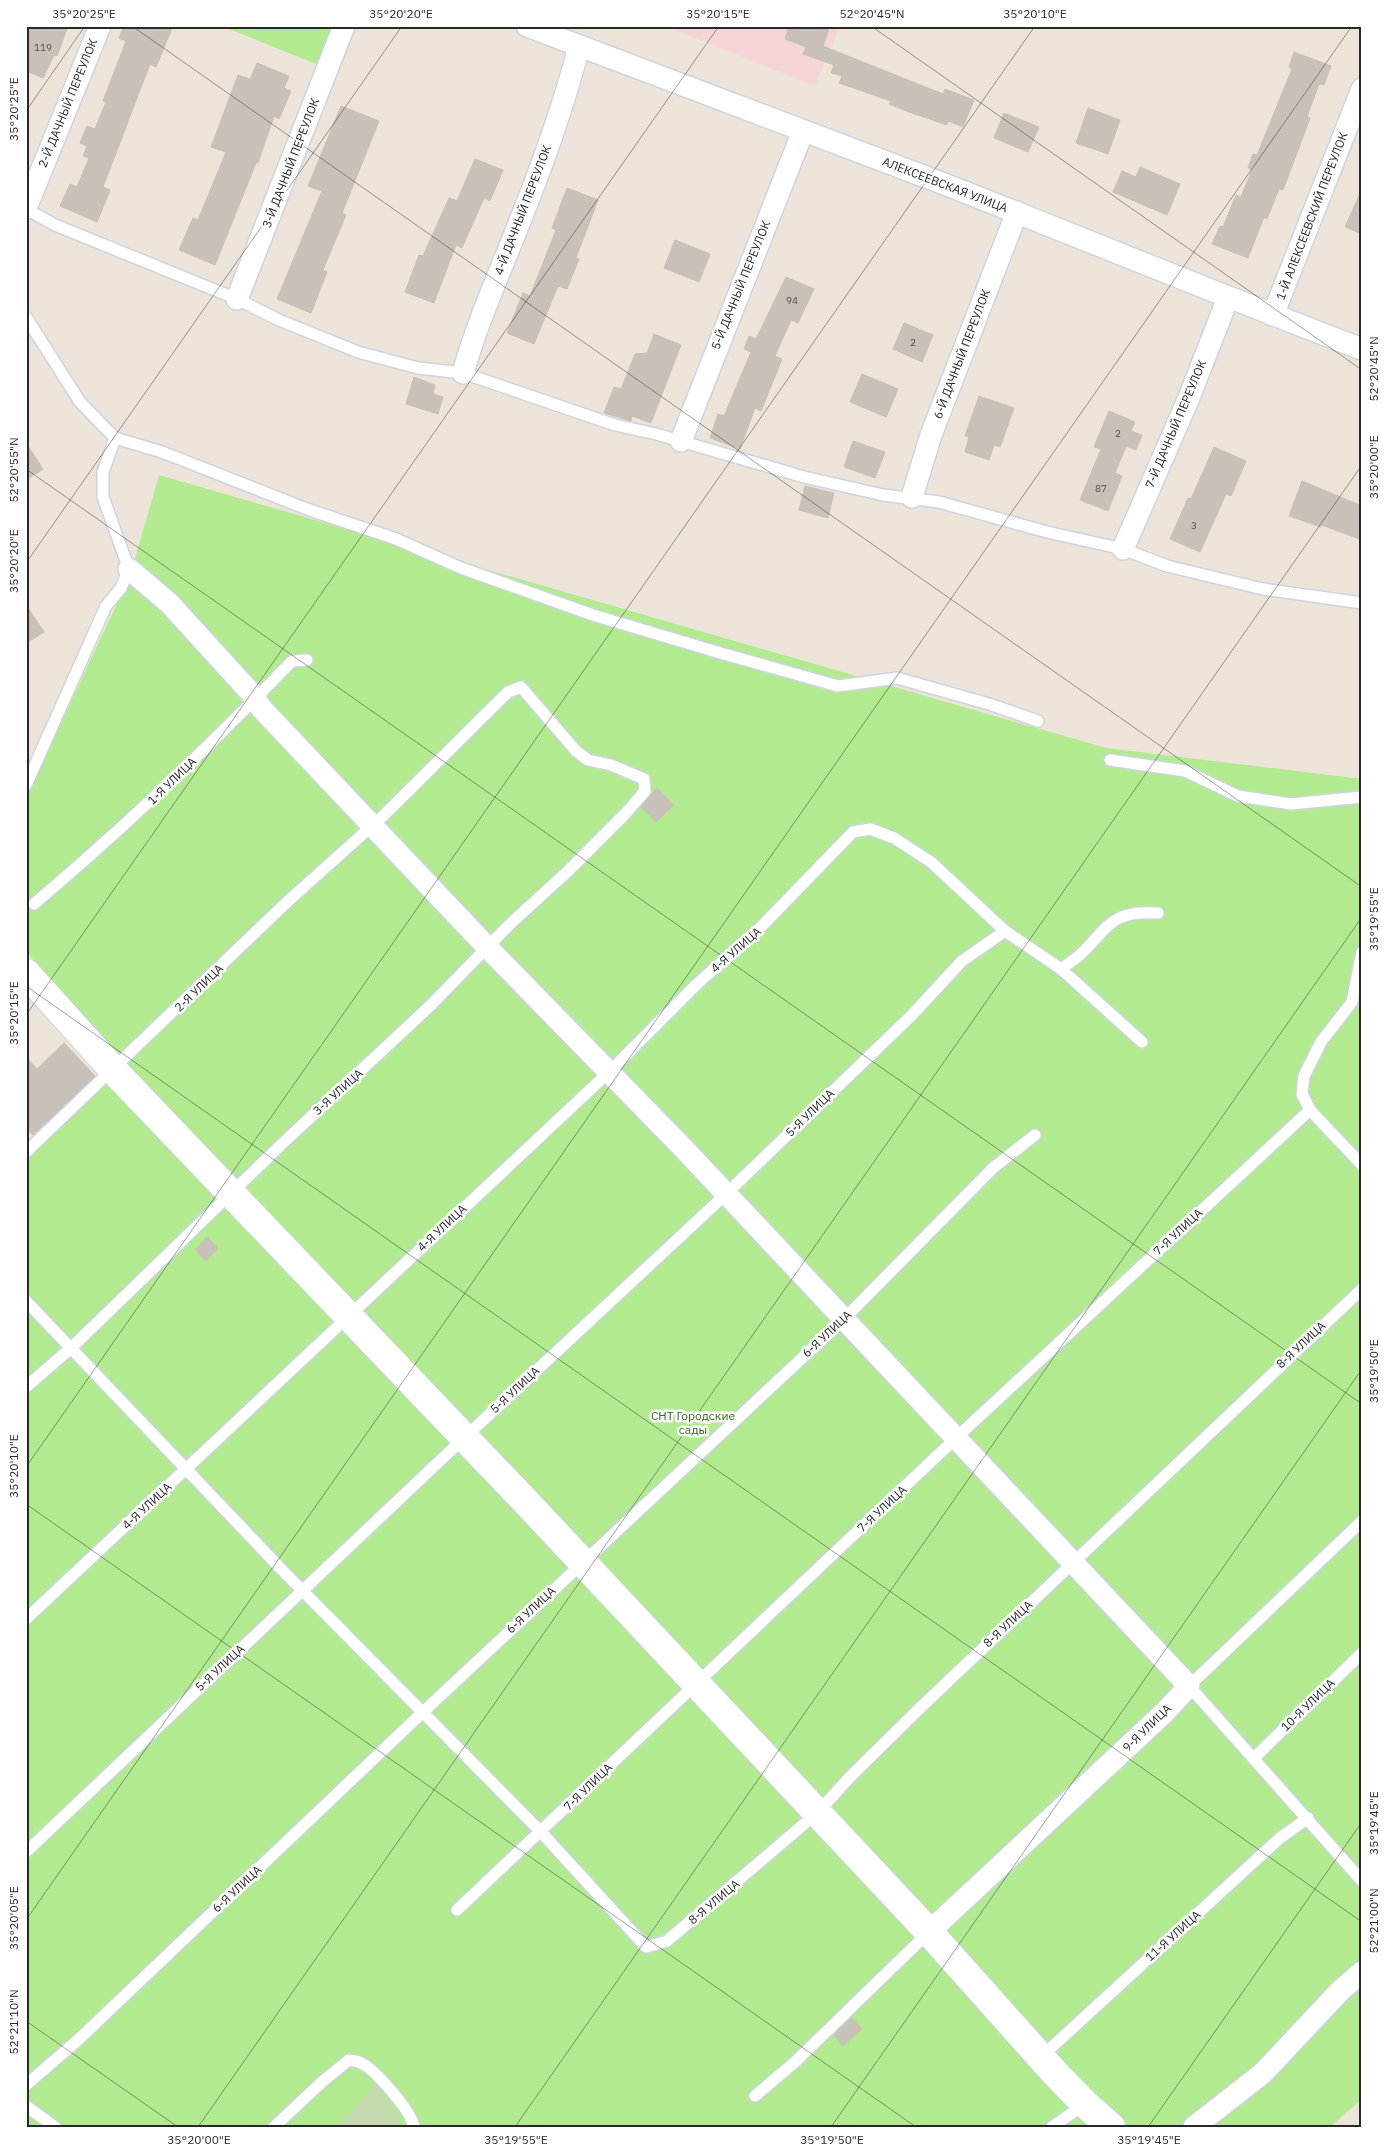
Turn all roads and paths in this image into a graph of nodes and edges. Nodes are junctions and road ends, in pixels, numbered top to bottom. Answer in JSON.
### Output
{"nodes":[{"id":1,"x":100,"y":26,"type":"edge"},
{"id":2,"x":344,"y":26,"type":"edge"},
{"id":3,"x":527,"y":26,"type":"edge"},
{"id":4,"x":571,"y":38,"type":"edge"},
{"id":5,"x":1362,"y":89,"type":"edge"},
{"id":6,"x":803,"y":131,"type":"junction"},
{"id":7,"x":26,"y":208,"type":"edge"},
{"id":8,"x":1017,"y":212,"type":"junction"},
{"id":9,"x":1228,"y":298,"type":"junction"},
{"id":10,"x":237,"y":299,"type":"junction"},
{"id":11,"x":1273,"y":315,"type":"junction"},
{"id":12,"x":26,"y":317,"type":"edge"},
{"id":13,"x":1362,"y":348,"type":"edge"},
{"id":14,"x":463,"y":373,"type":"junction"},
{"id":15,"x":115,"y":438,"type":"junction"},
{"id":16,"x":681,"y":441,"type":"junction"},
{"id":17,"x":912,"y":497,"type":"junction"},
{"id":18,"x":1123,"y":549,"type":"junction"},
{"id":19,"x":129,"y":570,"type":"junction"},
{"id":20,"x":1362,"y":603,"type":"edge"},
{"id":21,"x":307,"y":660,"type":"dead end"},
{"id":22,"x":255,"y":699,"type":"junction"},
{"id":23,"x":1038,"y":721,"type":"dead end"},
{"id":24,"x":1110,"y":760,"type":"dead end"},
{"id":25,"x":26,"y":785,"type":"edge"},
{"id":26,"x":645,"y":791,"type":"joint"},
{"id":27,"x":1362,"y":797,"type":"edge"},
{"id":28,"x":372,"y":824,"type":"junction"},
{"id":29,"x":34,"y":904,"type":"dead end"},
{"id":30,"x":1158,"y":912,"type":"dead end"},
{"id":31,"x":1005,"y":931,"type":"junction"},
{"id":32,"x":487,"y":947,"type":"junction"},
{"id":33,"x":1362,"y":952,"type":"edge"},
{"id":34,"x":1061,"y":970,"type":"junction"},
{"id":35,"x":26,"y":973,"type":"edge"},
{"id":36,"x":1142,"y":1042,"type":"dead end"},
{"id":37,"x":609,"y":1072,"type":"junction"},
{"id":38,"x":116,"y":1073,"type":"junction"},
{"id":39,"x":1310,"y":1110,"type":"junction"},
{"id":40,"x":1035,"y":1135,"type":"dead end"},
{"id":41,"x":26,"y":1152,"type":"edge"},
{"id":42,"x":1362,"y":1164,"type":"edge"},
{"id":43,"x":231,"y":1193,"type":"junction"},
{"id":44,"x":726,"y":1194,"type":"junction"},
{"id":45,"x":1362,"y":1289,"type":"edge"},
{"id":46,"x":26,"y":1301,"type":"edge"},
{"id":47,"x":348,"y":1317,"type":"junction"},
{"id":48,"x":844,"y":1319,"type":"junction"},
{"id":49,"x":71,"y":1348,"type":"junction"},
{"id":50,"x":26,"y":1387,"type":"edge"},
{"id":51,"x":464,"y":1438,"type":"junction"},
{"id":52,"x":956,"y":1438,"type":"junction"},
{"id":53,"x":186,"y":1469,"type":"junction"},
{"id":54,"x":1362,"y":1521,"type":"edge"},
{"id":55,"x":582,"y":1562,"type":"junction"},
{"id":56,"x":1073,"y":1563,"type":"junction"},
{"id":57,"x":302,"y":1590,"type":"junction"},
{"id":58,"x":26,"y":1619,"type":"edge"},
{"id":59,"x":1362,"y":1652,"type":"edge"},
{"id":60,"x":696,"y":1684,"type":"junction"},
{"id":61,"x":1189,"y":1686,"type":"junction"},
{"id":62,"x":423,"y":1712,"type":"junction"},
{"id":63,"x":1254,"y":1758,"type":"junction"},
{"id":64,"x":817,"y":1813,"type":"junction"},
{"id":65,"x":1308,"y":1818,"type":"junction"},
{"id":66,"x":541,"y":1832,"type":"junction"},
{"id":67,"x":26,"y":1852,"type":"edge"},
{"id":68,"x":1362,"y":1882,"type":"edge"},
{"id":69,"x":457,"y":1910,"type":"dead end"},
{"id":70,"x":929,"y":1932,"type":"junction"},
{"id":71,"x":1362,"y":1972,"type":"edge"},
{"id":72,"x":1041,"y":2057,"type":"junction"},
{"id":73,"x":26,"y":2085,"type":"edge"},
{"id":74,"x":755,"y":2096,"type":"dead end"},
{"id":75,"x":1085,"y":2104,"type":"junction"},
{"id":76,"x":26,"y":2106,"type":"edge"},
{"id":77,"x":54,"y":2127,"type":"edge"},
{"id":78,"x":274,"y":2127,"type":"edge"},
{"id":79,"x":414,"y":2127,"type":"edge"},
{"id":80,"x":1052,"y":2127,"type":"edge"},
{"id":81,"x":1111,"y":2127,"type":"edge"},
{"id":82,"x":1194,"y":2127,"type":"edge"}],
"edges":[{"from":1,"to":7,"type":"street","name":"2-Й ДАЧНЫЙ ПЕРЕУЛОК"},
{"from":2,"to":10,"type":"street","name":"3-Й ДАЧНЫЙ ПЕРЕУЛОК"},
{"from":3,"to":4,"type":"street","name":"АЛЕКСЕЕВСКАЯ УЛИЦА"},
{"from":4,"to":6,"type":"street","name":"АЛЕКСЕЕВСКАЯ УЛИЦА"},
{"from":4,"to":14,"type":"street","name":"4-Й ДАЧНЫЙ ПЕРЕУЛОК"},
{"from":5,"to":11,"type":"street","name":"1-Й АЛЕКСЕЕВСКИЙ ПЕРЕУЛОК"},
{"from":6,"to":8,"type":"street","name":"АЛЕКСЕЕВСКАЯ УЛИЦА"},
{"from":6,"to":16,"type":"street","name":"5-Й ДАЧНЫЙ ПЕРЕУЛОК"},
{"from":7,"to":10,"type":"lane"},
{"from":8,"to":9,"type":"street","name":"АЛЕКСЕЕВСКАЯ УЛИЦА"},
{"from":8,"to":17,"type":"street","name":"6-Й ДАЧНЫЙ ПЕРЕУЛОК"},
{"from":9,"to":11,"type":"street","name":"АЛЕКСЕЕВСКАЯ УЛИЦА"},
{"from":9,"to":18,"type":"street","name":"7-Й ДАЧНЫЙ ПЕРЕУЛОК"},
{"from":10,"to":14,"type":"lane"},
{"from":11,"to":13,"type":"street","name":"АЛЕКСЕЕВСКАЯ УЛИЦА"},
{"from":12,"to":15,"type":"lane"},
{"from":14,"to":16,"type":"lane"},
{"from":15,"to":19,"type":"lane"},
{"from":15,"to":23,"type":"lane"},
{"from":16,"to":17,"type":"lane"},
{"from":17,"to":18,"type":"lane"},
{"from":18,"to":20,"type":"lane"},
{"from":19,"to":22,"type":"street"},
{"from":19,"to":25,"type":"lane"},
{"from":21,"to":22,"type":"lane","name":"1-Я УЛИЦА"},
{"from":22,"to":28,"type":"street"},
{"from":22,"to":29,"type":"lane","name":"1-Я УЛИЦА"},
{"from":24,"to":27,"type":"lane"},
{"from":26,"to":28,"type":"lane","name":"2-Я УЛИЦА"},
{"from":26,"to":32,"type":"lane","name":"3-Я УЛИЦА"},
{"from":28,"to":32,"type":"street"},
{"from":28,"to":38,"type":"lane","name":"2-Я УЛИЦА"},
{"from":30,"to":34,"type":"lane"},
{"from":31,"to":34,"type":"lane"},
{"from":31,"to":37,"type":"lane","name":"4-Я УЛИЦА"},
{"from":31,"to":44,"type":"lane","name":"5-Я УЛИЦА"},
{"from":32,"to":37,"type":"street"},
{"from":32,"to":43,"type":"lane","name":"3-Я УЛИЦА"},
{"from":33,"to":39,"type":"lane"},
{"from":34,"to":36,"type":"lane"},
{"from":35,"to":38,"type":"street"},
{"from":37,"to":44,"type":"street"},
{"from":37,"to":47,"type":"lane","name":"4-Я УЛИЦА"},
{"from":38,"to":41,"type":"lane","name":"2-Я УЛИЦА"},
{"from":38,"to":43,"type":"street"},
{"from":39,"to":42,"type":"lane"},
{"from":39,"to":52,"type":"lane","name":"7-Я УЛИЦА"},
{"from":40,"to":48,"type":"lane","name":"6-Я УЛИЦА"},
{"from":43,"to":47,"type":"street"},
{"from":43,"to":49,"type":"lane","name":"3-Я УЛИЦА"},
{"from":44,"to":48,"type":"street"},
{"from":44,"to":51,"type":"lane","name":"5-Я УЛИЦА"},
{"from":45,"to":56,"type":"lane","name":"8-Я УЛИЦА"},
{"from":46,"to":49,"type":"lane"},
{"from":47,"to":51,"type":"street"},
{"from":47,"to":53,"type":"lane","name":"4-Я УЛИЦА"},
{"from":48,"to":52,"type":"street"},
{"from":48,"to":55,"type":"lane","name":"6-Я УЛИЦА"},
{"from":49,"to":50,"type":"lane","name":"3-Я УЛИЦА"},
{"from":49,"to":53,"type":"lane"},
{"from":51,"to":55,"type":"street"},
{"from":51,"to":57,"type":"lane","name":"5-Я УЛИЦА"},
{"from":52,"to":56,"type":"street"},
{"from":52,"to":60,"type":"lane","name":"7-Я УЛИЦА"},
{"from":53,"to":57,"type":"lane"},
{"from":53,"to":58,"type":"lane","name":"4-Я УЛИЦА"},
{"from":54,"to":61,"type":"lane","name":"9-Я УЛИЦА"},
{"from":55,"to":60,"type":"street"},
{"from":55,"to":62,"type":"lane","name":"6-Я УЛИЦА"},
{"from":56,"to":61,"type":"street"},
{"from":56,"to":64,"type":"lane","name":"8-Я УЛИЦА"},
{"from":57,"to":62,"type":"lane"},
{"from":57,"to":67,"type":"lane","name":"5-Я УЛИЦА"},
{"from":59,"to":63,"type":"lane","name":"10-Я УЛИЦА"},
{"from":60,"to":64,"type":"street"},
{"from":60,"to":66,"type":"lane","name":"7-Я УЛИЦА"},
{"from":61,"to":63,"type":"lane"},
{"from":61,"to":70,"type":"street","name":"9-Я УЛИЦА"},
{"from":62,"to":66,"type":"lane"},
{"from":62,"to":73,"type":"lane","name":"6-Я УЛИЦА"},
{"from":63,"to":65,"type":"lane"},
{"from":64,"to":66,"type":"lane","name":"8-Я УЛИЦА"},
{"from":64,"to":70,"type":"street"},
{"from":65,"to":68,"type":"lane"},
{"from":65,"to":72,"type":"lane","name":"11-Я УЛИЦА"},
{"from":66,"to":69,"type":"lane","name":"7-Я УЛИЦА"},
{"from":70,"to":72,"type":"street"},
{"from":70,"to":74,"type":"lane"},
{"from":71,"to":82,"type":"street"},
{"from":72,"to":75,"type":"street"},
{"from":75,"to":80,"type":"lane"},
{"from":75,"to":81,"type":"street"},
{"from":76,"to":77,"type":"lane"},
{"from":78,"to":79,"type":"lane"}]}
